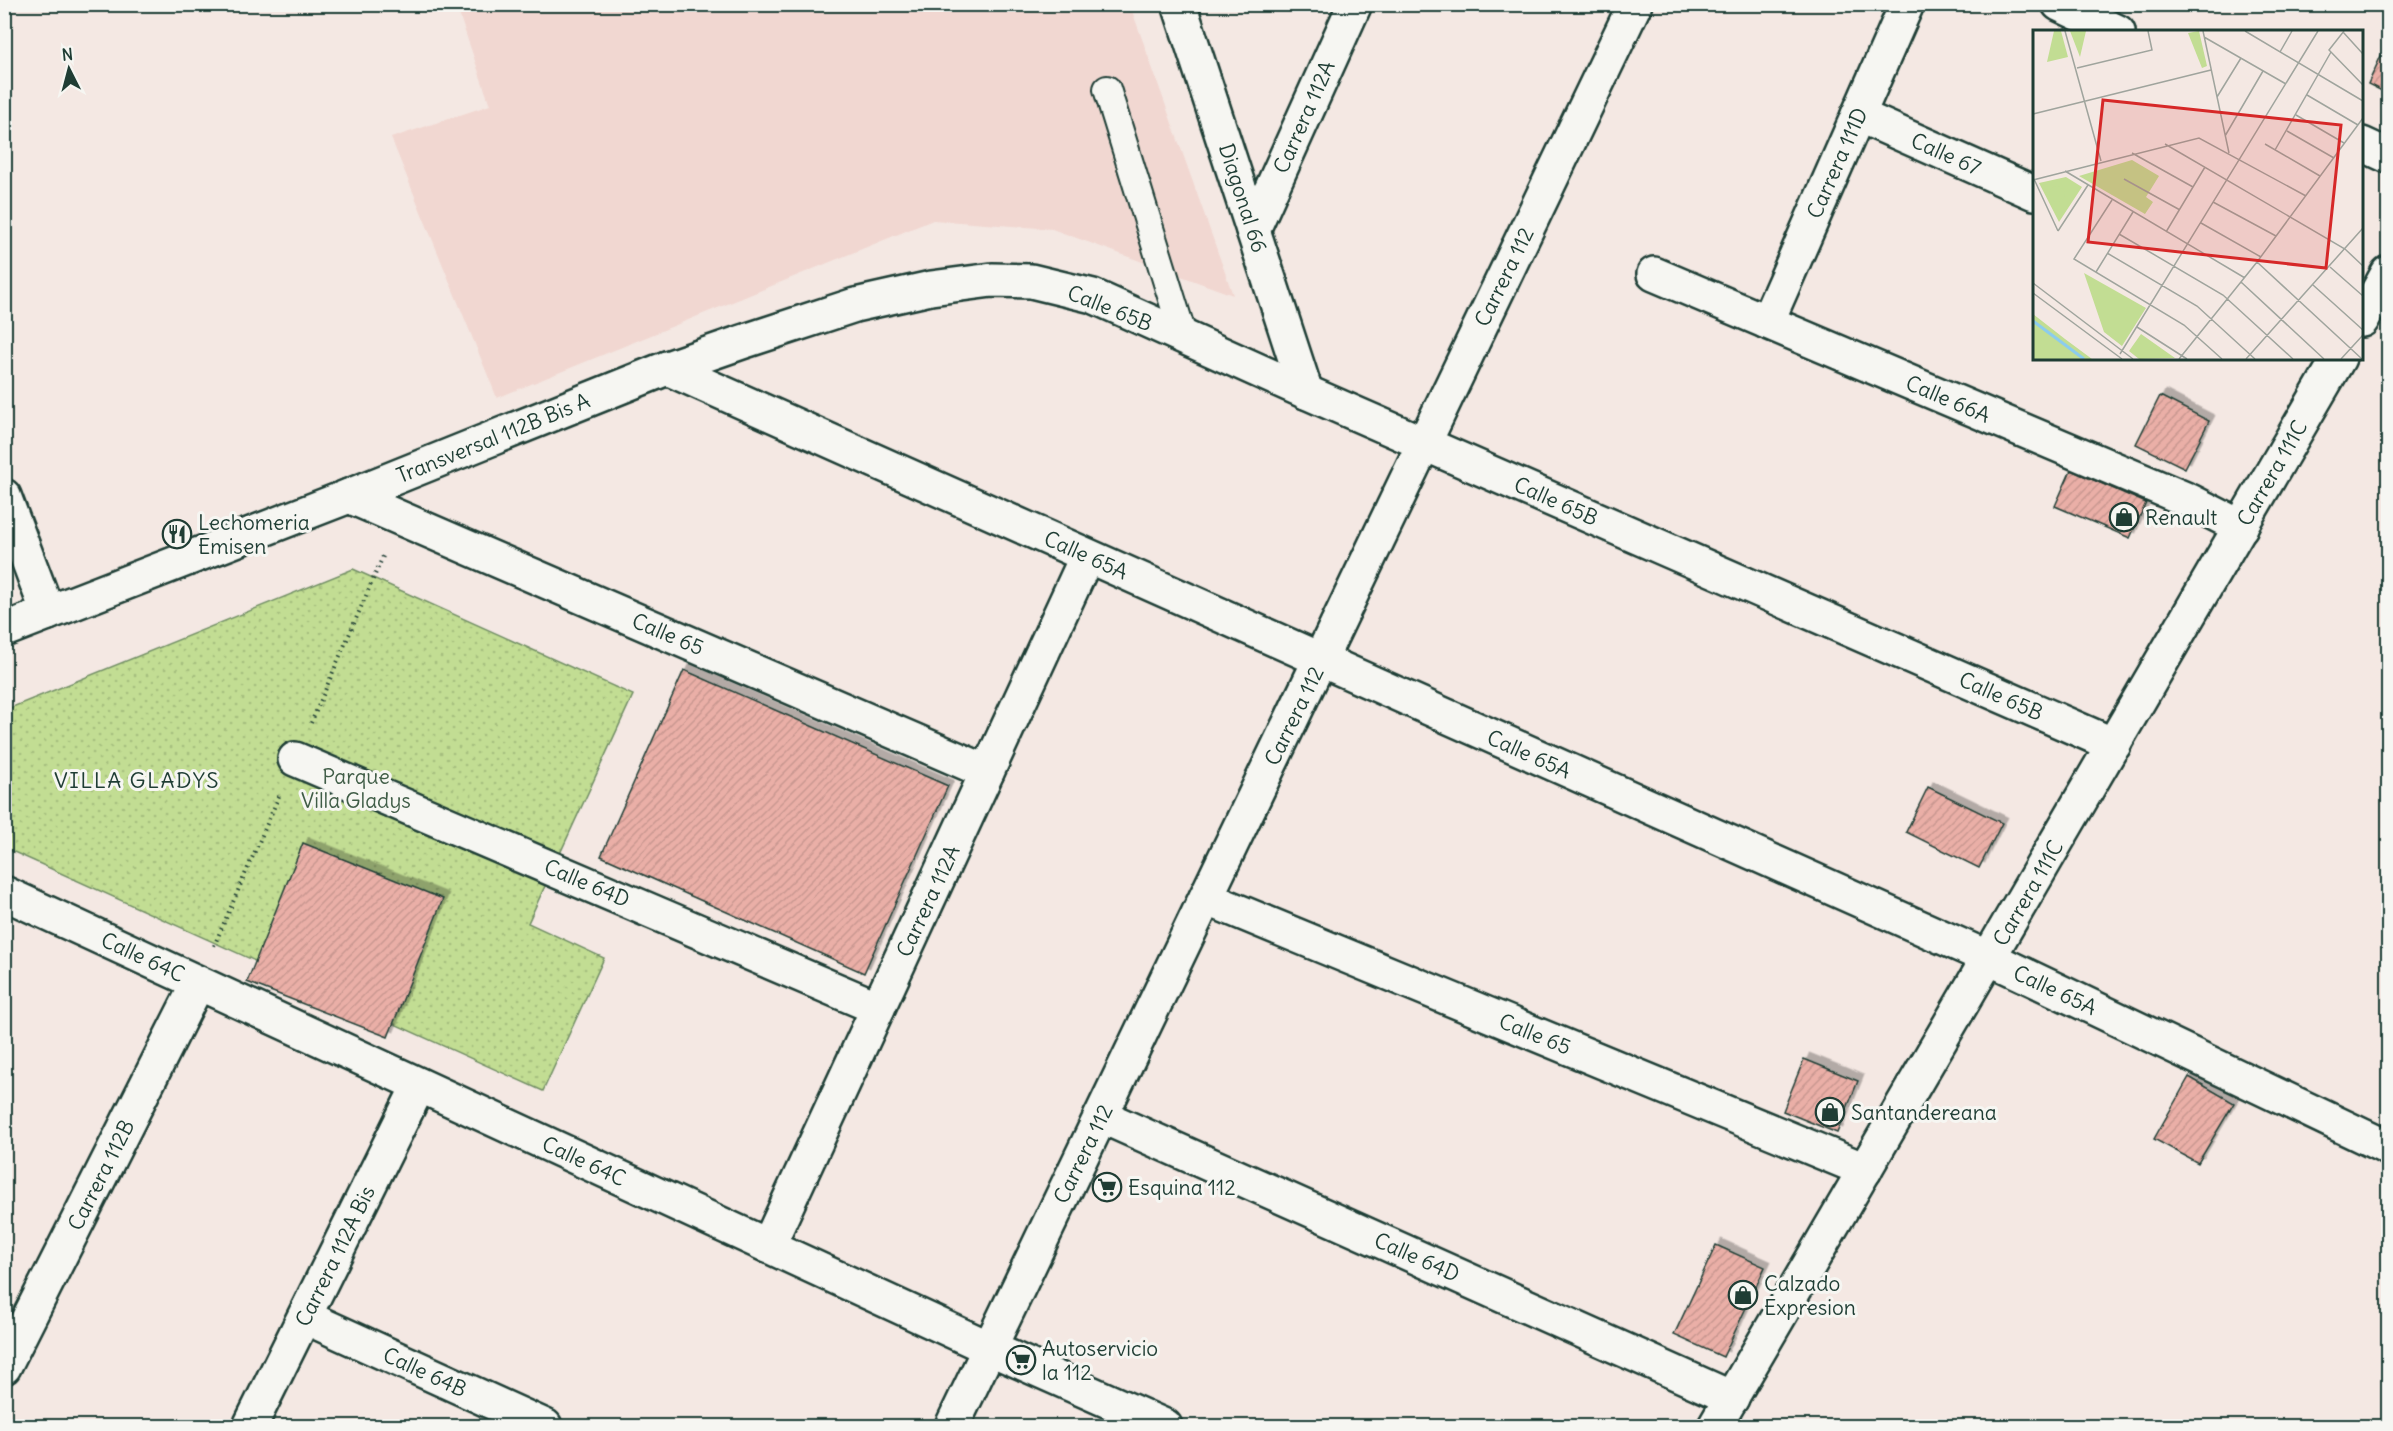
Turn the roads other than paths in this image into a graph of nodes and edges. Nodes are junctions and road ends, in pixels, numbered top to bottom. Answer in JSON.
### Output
{"nodes":[{"id":1,"x":1179,"y":4,"type":"edge"},
{"id":2,"x":1355,"y":4,"type":"edge"},
{"id":3,"x":1635,"y":4,"type":"edge"},
{"id":4,"x":1907,"y":4,"type":"edge"},
{"id":5,"x":2059,"y":4,"type":"edge"},
{"id":6,"x":2114,"y":30,"type":"edge"},
{"id":7,"x":1107,"y":89,"type":"dead end"},
{"id":8,"x":1858,"y":115,"type":"junction"},
{"id":9,"x":2363,"y":145,"type":"edge"},
{"id":10,"x":2388,"y":156,"type":"edge"},
{"id":11,"x":2033,"y":193,"type":"edge"},
{"id":12,"x":1253,"y":230,"type":"junction"},
{"id":13,"x":2388,"y":273,"type":"edge"},
{"id":14,"x":1654,"y":274,"type":"dead end"},
{"id":15,"x":992,"y":280,"type":"joint"},
{"id":16,"x":2363,"y":317,"type":"edge"},
{"id":17,"x":1767,"y":322,"type":"junction"},
{"id":18,"x":1184,"y":338,"type":"junction"},
{"id":19,"x":2338,"y":360,"type":"edge"},
{"id":20,"x":666,"y":368,"type":"junction"},
{"id":21,"x":1306,"y":392,"type":"junction"},
{"id":22,"x":1425,"y":443,"type":"junction"},
{"id":23,"x":4,"y":496,"type":"edge"},
{"id":24,"x":349,"y":496,"type":"junction"},
{"id":25,"x":2241,"y":527,"type":"junction"},
{"id":26,"x":1087,"y":556,"type":"junction"},
{"id":27,"x":48,"y":613,"type":"junction"},
{"id":28,"x":4,"y":630,"type":"edge"},
{"id":29,"x":1320,"y":660,"type":"junction"},
{"id":30,"x":2114,"y":745,"type":"junction"},
{"id":31,"x":296,"y":759,"type":"dead end"},
{"id":32,"x":987,"y":772,"type":"junction"},
{"id":33,"x":4,"y":893,"type":"edge"},
{"id":34,"x":1206,"y":898,"type":"junction"},
{"id":35,"x":1989,"y":958,"type":"junction"},
{"id":36,"x":198,"y":983,"type":"junction"},
{"id":37,"x":878,"y":1008,"type":"junction"},
{"id":38,"x":419,"y":1085,"type":"junction"},
{"id":39,"x":1101,"y":1116,"type":"junction"},
{"id":40,"x":2388,"y":1148,"type":"edge"},
{"id":41,"x":1865,"y":1170,"type":"junction"},
{"id":42,"x":768,"y":1246,"type":"junction"},
{"id":43,"x":305,"y":1317,"type":"junction"},
{"id":44,"x":989,"y":1348,"type":"junction"},
{"id":45,"x":4,"y":1366,"type":"edge"},
{"id":46,"x":1732,"y":1398,"type":"junction"},
{"id":47,"x":250,"y":1426,"type":"edge"},
{"id":48,"x":545,"y":1426,"type":"edge"},
{"id":49,"x":952,"y":1426,"type":"edge"},
{"id":50,"x":1165,"y":1426,"type":"edge"},
{"id":51,"x":1715,"y":1426,"type":"edge"}],
"edges":[{"from":1,"to":12,"type":"street","name":"Diagonal 66"},
{"from":2,"to":12,"type":"street","name":"Carrera 112A"},
{"from":3,"to":22,"type":"street","name":"Carrera 112"},
{"from":4,"to":8,"type":"street","name":"Carrera 111D"},
{"from":5,"to":6,"type":"street"},
{"from":7,"to":18,"type":"lane"},
{"from":8,"to":11,"type":"street","name":"Calle 67"},
{"from":8,"to":17,"type":"street","name":"Carrera 111D"},
{"from":9,"to":10,"type":"street"},
{"from":12,"to":21,"type":"street","name":"Diagonal 66"},
{"from":13,"to":16,"type":"street"},
{"from":14,"to":17,"type":"street","name":"Calle 66A"},
{"from":15,"to":18,"type":"street","name":"Calle 65B"},
{"from":15,"to":20,"type":"street","name":"Transversal 112B Bis A"},
{"from":17,"to":25,"type":"street","name":"Calle 66A"},
{"from":18,"to":21,"type":"street","name":"Calle 65B"},
{"from":19,"to":25,"type":"street","name":"Carrera 111C"},
{"from":20,"to":24,"type":"street","name":"Transversal 112B Bis A"},
{"from":20,"to":26,"type":"street","name":"Calle 65A"},
{"from":21,"to":22,"type":"street","name":"Calle 65B"},
{"from":22,"to":29,"type":"street","name":"Carrera 112"},
{"from":22,"to":30,"type":"street","name":"Calle 65B"},
{"from":23,"to":27,"type":"street"},
{"from":24,"to":27,"type":"street","name":"Transversal 112B Bis A"},
{"from":24,"to":32,"type":"street","name":"Calle 65"},
{"from":25,"to":30,"type":"street","name":"Carrera 111C"},
{"from":26,"to":29,"type":"street","name":"Calle 65A"},
{"from":26,"to":32,"type":"street","name":"Carrera 112A"},
{"from":27,"to":28,"type":"street","name":"Transversal 112B Bis A"},
{"from":29,"to":34,"type":"street","name":"Carrera 112"},
{"from":29,"to":35,"type":"street","name":"Calle 65A"},
{"from":30,"to":35,"type":"street","name":"Carrera 111C"},
{"from":31,"to":37,"type":"street","name":"Calle 64D"},
{"from":32,"to":37,"type":"street","name":"Carrera 112A"},
{"from":33,"to":36,"type":"street","name":"Calle 64C"},
{"from":34,"to":39,"type":"street","name":"Carrera 112"},
{"from":34,"to":41,"type":"street","name":"Calle 65"},
{"from":35,"to":40,"type":"street","name":"Calle 65A"},
{"from":35,"to":41,"type":"street","name":"Carrera 111C"},
{"from":36,"to":38,"type":"street","name":"Calle 64C"},
{"from":36,"to":45,"type":"street","name":"Carrera 112B"},
{"from":37,"to":42,"type":"street","name":"Carrera 112A"},
{"from":38,"to":42,"type":"street","name":"Calle 64C"},
{"from":38,"to":43,"type":"street","name":"Carrera 112A Bis"},
{"from":39,"to":44,"type":"street","name":"Carrera 112"},
{"from":39,"to":46,"type":"street","name":"Calle 64D"},
{"from":41,"to":46,"type":"street","name":"Carrera 111C"},
{"from":42,"to":44,"type":"street","name":"Calle 64C"},
{"from":43,"to":47,"type":"street","name":"Carrera 112A Bis"},
{"from":43,"to":48,"type":"street","name":"Calle 64B"},
{"from":44,"to":49,"type":"street","name":"Carrera 112"},
{"from":44,"to":50,"type":"street","name":"Calle 64C"},
{"from":46,"to":51,"type":"street","name":"Carrera 111C"}]}
